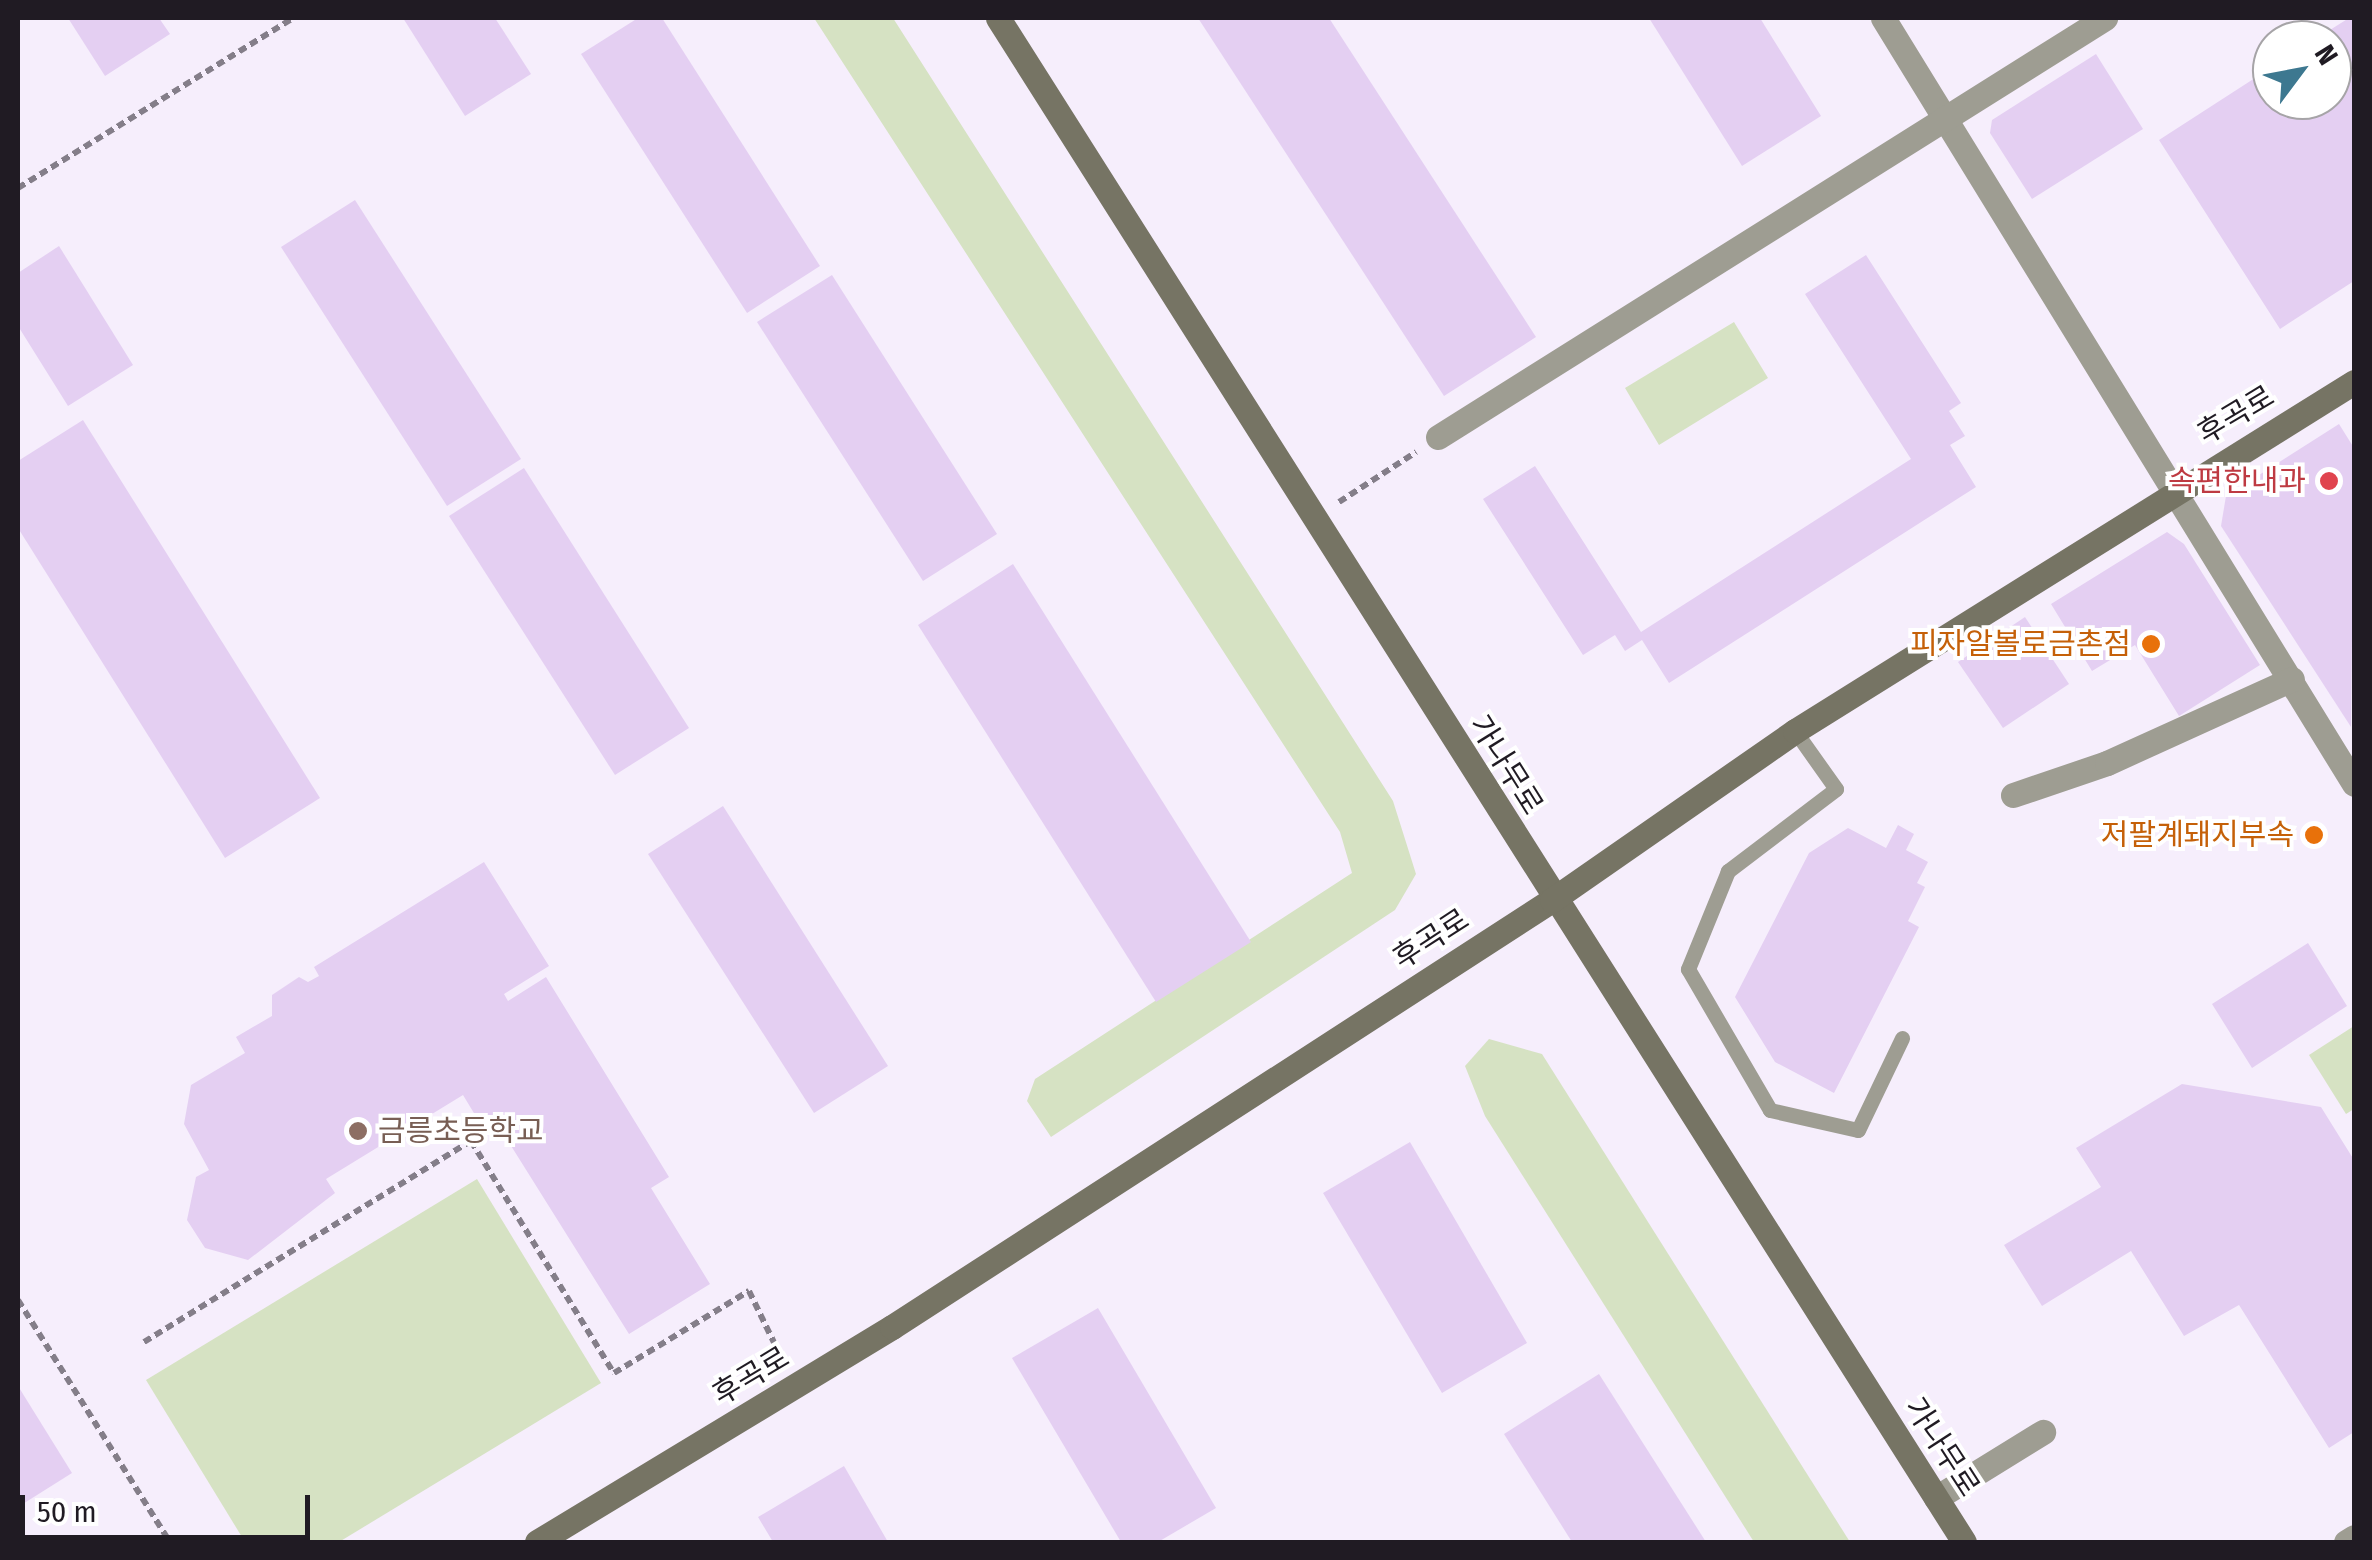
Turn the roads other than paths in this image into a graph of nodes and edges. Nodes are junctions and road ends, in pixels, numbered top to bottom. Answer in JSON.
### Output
{"nodes":[{"id":1,"x":998,"y":18,"type":"edge"},
{"id":2,"x":1883,"y":18,"type":"edge"},
{"id":3,"x":2105,"y":18,"type":"edge"},
{"id":4,"x":1947,"y":117,"type":"junction"},
{"id":5,"x":2354,"y":382,"type":"edge"},
{"id":6,"x":1438,"y":438,"type":"road end"},
{"id":7,"x":2178,"y":488,"type":"junction"},
{"id":8,"x":2292,"y":679,"type":"junction"},
{"id":9,"x":1795,"y":731,"type":"junction"},
{"id":10,"x":2354,"y":784,"type":"edge"},
{"id":11,"x":2013,"y":795,"type":"dead end"},
{"id":12,"x":1552,"y":900,"type":"junction"},
{"id":13,"x":1902,"y":1038,"type":"dead end"},
{"id":14,"x":2043,"y":1432,"type":"dead end"},
{"id":15,"x":1936,"y":1498,"type":"junction"},
{"id":16,"x":2354,"y":1537,"type":"edge"},
{"id":17,"x":537,"y":1542,"type":"edge"},
{"id":18,"x":1964,"y":1542,"type":"edge"},
{"id":19,"x":2346,"y":1542,"type":"edge"}],
"edges":[{"from":1,"to":12,"type":"street","name":"가나무로"},
{"from":2,"to":4,"type":"street"},
{"from":3,"to":4,"type":"street"},
{"from":4,"to":6,"type":"street"},
{"from":4,"to":7,"type":"street"},
{"from":5,"to":7,"type":"street","name":"후곡로"},
{"from":7,"to":8,"type":"street"},
{"from":7,"to":9,"type":"street","name":"후곡로"},
{"from":8,"to":10,"type":"street"},
{"from":8,"to":11,"type":"street"},
{"from":9,"to":12,"type":"street","name":"후곡로"},
{"from":9,"to":13,"type":"lane"},
{"from":12,"to":15,"type":"street","name":"가나무로"},
{"from":12,"to":17,"type":"street","name":"후곡로"},
{"from":14,"to":15,"type":"street"},
{"from":15,"to":18,"type":"street","name":"가나무로"},
{"from":16,"to":19,"type":"street"}]}
